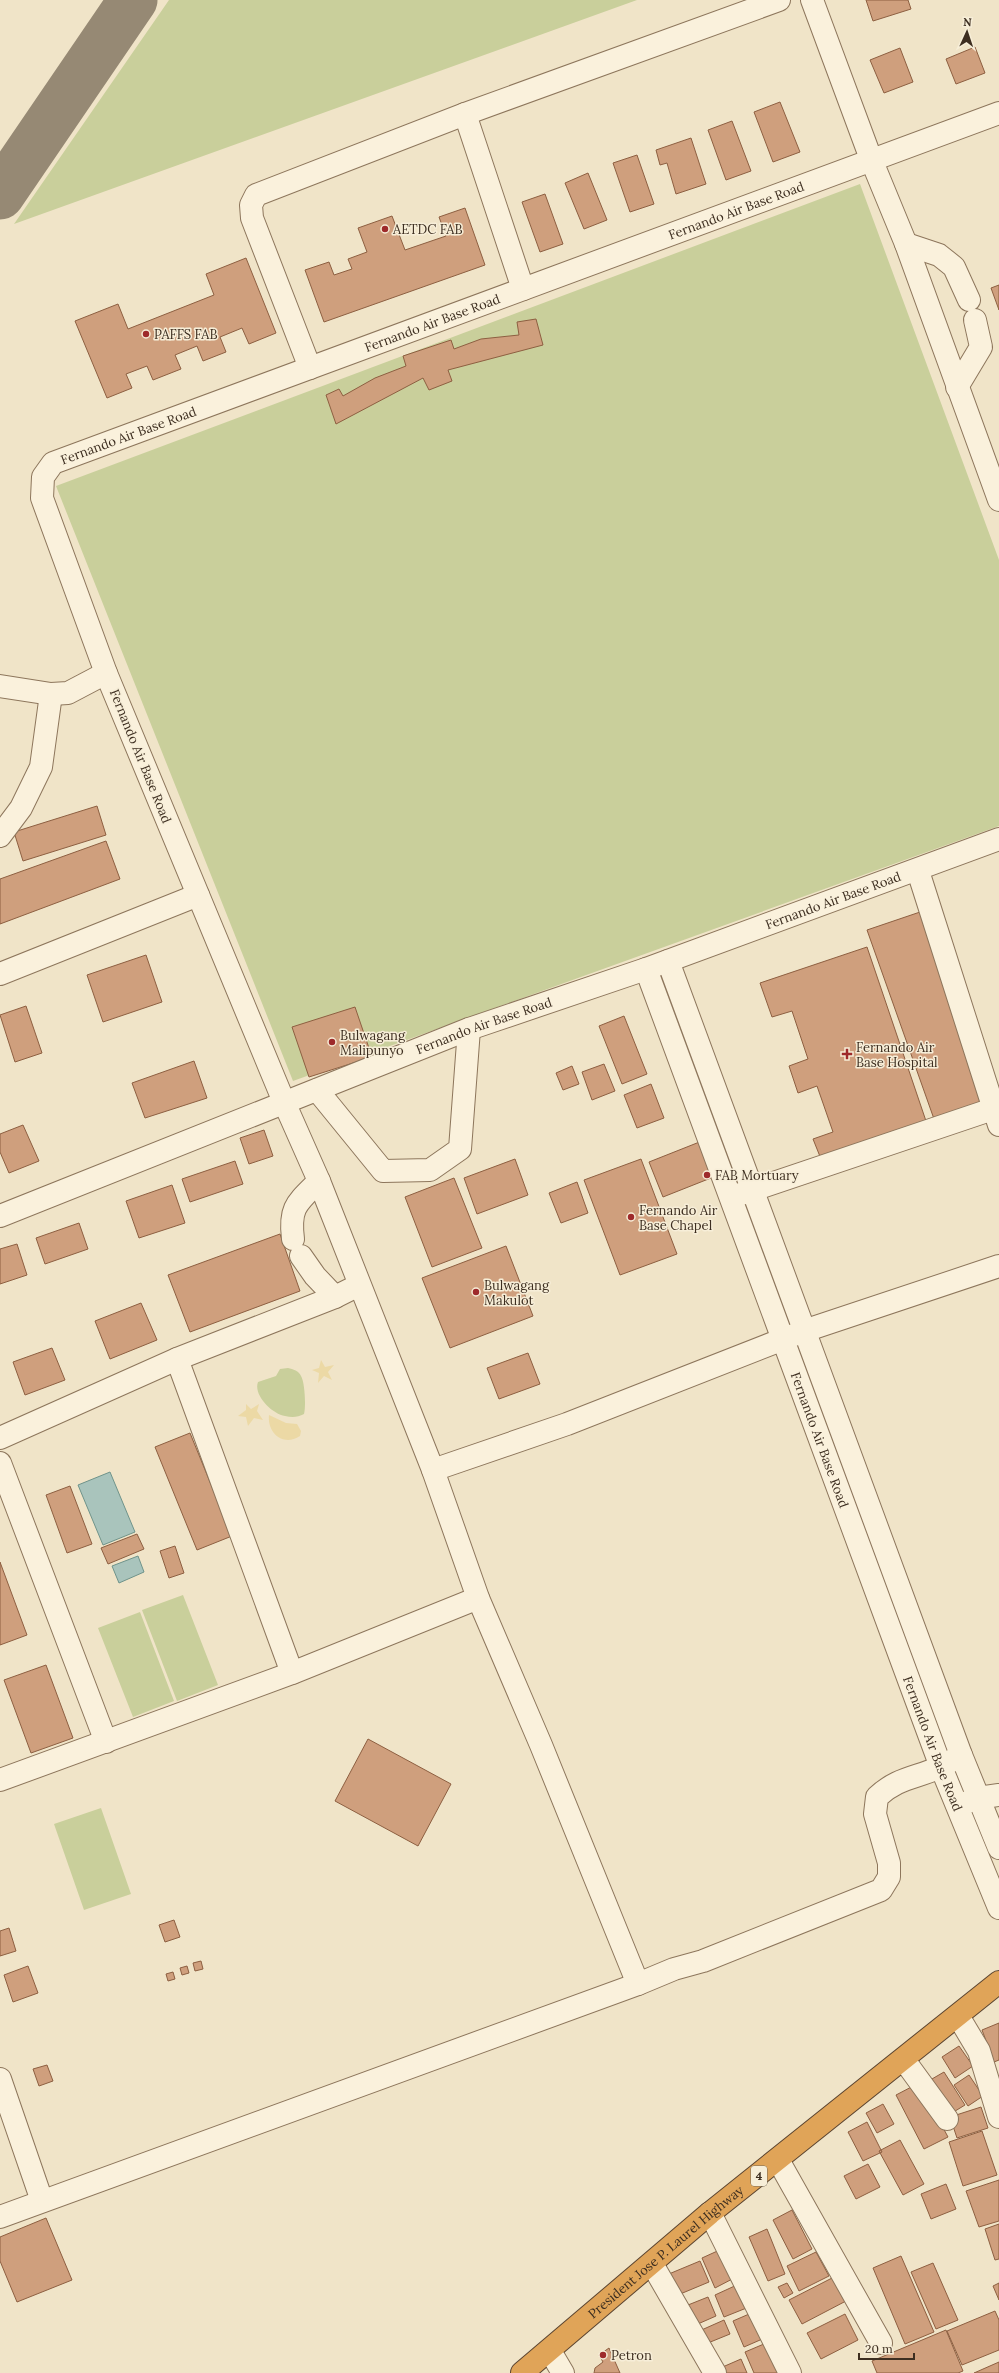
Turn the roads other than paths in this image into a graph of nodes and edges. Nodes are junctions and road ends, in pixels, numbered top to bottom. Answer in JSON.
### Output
{"nodes":[{"id":1,"x":779,"y":0,"type":"edge"},
{"id":2,"x":812,"y":0,"type":"edge"},
{"id":3,"x":999,"y":113,"type":"edge"},
{"id":4,"x":465,"y":114,"type":"junction"},
{"id":5,"x":871,"y":159,"type":"junction"},
{"id":6,"x":906,"y":244,"type":"junction"},
{"id":7,"x":523,"y":289,"type":"junction"},
{"id":8,"x":310,"y":368,"type":"junction"},
{"id":9,"x":957,"y":387,"type":"junction"},
{"id":10,"x":999,"y":500,"type":"edge"},
{"id":11,"x":106,"y":673,"type":"junction"},
{"id":12,"x":0,"y":686,"type":"edge"},
{"id":13,"x":51,"y":694,"type":"junction"},
{"id":14,"x":0,"y":836,"type":"edge"},
{"id":15,"x":999,"y":840,"type":"edge"},
{"id":16,"x":918,"y":871,"type":"junction"},
{"id":17,"x":198,"y":895,"type":"junction"},
{"id":18,"x":668,"y":961,"type":"junction"},
{"id":19,"x":646,"y":969,"type":"junction"},
{"id":20,"x":0,"y":974,"type":"edge"},
{"id":21,"x":469,"y":1029,"type":"junction"},
{"id":22,"x":694,"y":1032,"type":"junction"},
{"id":23,"x":672,"y":1040,"type":"junction"},
{"id":24,"x":317,"y":1090,"type":"junction"},
{"id":25,"x":284,"y":1102,"type":"junction"},
{"id":26,"x":996,"y":1117,"type":"edge"},
{"id":27,"x":319,"y":1181,"type":"junction"},
{"id":28,"x":752,"y":1189,"type":"junction"},
{"id":29,"x":729,"y":1198,"type":"junction"},
{"id":30,"x":0,"y":1216,"type":"edge"},
{"id":31,"x":999,"y":1266,"type":"edge"},
{"id":32,"x":359,"y":1285,"type":"junction"},
{"id":33,"x":335,"y":1297,"type":"junction"},
{"id":34,"x":804,"y":1331,"type":"junction"},
{"id":35,"x":782,"y":1340,"type":"junction"},
{"id":36,"x":177,"y":1359,"type":"junction"},
{"id":37,"x":0,"y":1438,"type":"edge"},
{"id":38,"x":0,"y":1463,"type":"edge"},
{"id":39,"x":433,"y":1470,"type":"junction"},
{"id":40,"x":889,"y":1561,"type":"junction"},
{"id":41,"x":866,"y":1566,"type":"junction"},
{"id":42,"x":901,"y":1594,"type":"junction"},
{"id":43,"x":478,"y":1598,"type":"junction"},
{"id":44,"x":878,"y":1599,"type":"junction"},
{"id":45,"x":292,"y":1673,"type":"junction"},
{"id":46,"x":106,"y":1742,"type":"junction"},
{"id":47,"x":961,"y":1755,"type":"junction"},
{"id":48,"x":941,"y":1767,"type":"junction"},
{"id":49,"x":0,"y":1780,"type":"edge"},
{"id":50,"x":999,"y":1795,"type":"edge"},
{"id":51,"x":978,"y":1798,"type":"junction"},
{"id":52,"x":957,"y":1805,"type":"junction"},
{"id":53,"x":996,"y":1842,"type":"edge"},
{"id":54,"x":973,"y":1844,"type":"junction"},
{"id":55,"x":990,"y":1865,"type":"edge"},
{"id":56,"x":999,"y":1908,"type":"edge"},
{"id":57,"x":999,"y":1982,"type":"edge"},
{"id":58,"x":638,"y":1984,"type":"junction"},
{"id":59,"x":958,"y":2016,"type":"junction"},
{"id":60,"x":904,"y":2060,"type":"junction"},
{"id":61,"x":0,"y":2079,"type":"edge"},
{"id":62,"x":999,"y":2117,"type":"edge"},
{"id":63,"x":947,"y":2119,"type":"dead end"},
{"id":64,"x":778,"y":2160,"type":"junction"},
{"id":65,"x":42,"y":2201,"type":"junction"},
{"id":66,"x":710,"y":2213,"type":"junction"},
{"id":67,"x":0,"y":2217,"type":"edge"},
{"id":68,"x":652,"y":2264,"type":"junction"},
{"id":69,"x":881,"y":2343,"type":"dead end"},
{"id":70,"x":550,"y":2351,"type":"junction"},
{"id":71,"x":522,"y":2373,"type":"edge"},
{"id":72,"x":563,"y":2373,"type":"edge"},
{"id":73,"x":715,"y":2373,"type":"edge"},
{"id":74,"x":790,"y":2373,"type":"edge"}],
"edges":[{"from":1,"to":4,"type":"street"},
{"from":2,"to":5,"type":"street"},
{"from":3,"to":5,"type":"street","name":"Fernando Air Base Road"},
{"from":4,"to":7,"type":"street"},
{"from":4,"to":8,"type":"street"},
{"from":5,"to":6,"type":"street"},
{"from":5,"to":7,"type":"street","name":"Fernando Air Base Road"},
{"from":6,"to":9,"type":"street"},
{"from":6,"to":9,"type":"street"},
{"from":7,"to":8,"type":"street","name":"Fernando Air Base Road"},
{"from":8,"to":11,"type":"street","name":"Fernando Air Base Road"},
{"from":9,"to":10,"type":"street"},
{"from":11,"to":13,"type":"street"},
{"from":11,"to":17,"type":"street","name":"Fernando Air Base Road"},
{"from":12,"to":13,"type":"street"},
{"from":13,"to":14,"type":"street"},
{"from":15,"to":16,"type":"street","name":"Fernando Air Base Road"},
{"from":16,"to":18,"type":"street","name":"Fernando Air Base Road"},
{"from":16,"to":26,"type":"street"},
{"from":17,"to":20,"type":"street"},
{"from":17,"to":25,"type":"street","name":"Fernando Air Base Road"},
{"from":18,"to":19,"type":"street","name":"Fernando Air Base Road"},
{"from":18,"to":22,"type":"street","name":"Fernando Air Base Road"},
{"from":19,"to":21,"type":"street","name":"Fernando Air Base Road"},
{"from":19,"to":23,"type":"street","name":"Fernando Air Base Road"},
{"from":21,"to":24,"type":"street","name":"Fernando Air Base Road"},
{"from":21,"to":24,"type":"street"},
{"from":22,"to":23,"type":"street"},
{"from":22,"to":28,"type":"street","name":"Fernando Air Base Road"},
{"from":23,"to":29,"type":"street","name":"Fernando Air Base Road"},
{"from":24,"to":25,"type":"street","name":"Fernando Air Base Road"},
{"from":25,"to":27,"type":"street"},
{"from":25,"to":30,"type":"street"},
{"from":26,"to":28,"type":"street"},
{"from":27,"to":32,"type":"street"},
{"from":27,"to":33,"type":"street"},
{"from":28,"to":29,"type":"street"},
{"from":28,"to":34,"type":"street","name":"Fernando Air Base Road"},
{"from":29,"to":35,"type":"street","name":"Fernando Air Base Road"},
{"from":31,"to":34,"type":"street"},
{"from":32,"to":33,"type":"street"},
{"from":32,"to":39,"type":"street"},
{"from":33,"to":36,"type":"street"},
{"from":34,"to":35,"type":"street"},
{"from":34,"to":40,"type":"street","name":"Fernando Air Base Road"},
{"from":35,"to":39,"type":"street"},
{"from":35,"to":41,"type":"street","name":"Fernando Air Base Road"},
{"from":36,"to":37,"type":"street"},
{"from":36,"to":45,"type":"street"},
{"from":38,"to":46,"type":"street"},
{"from":39,"to":43,"type":"street"},
{"from":40,"to":41,"type":"street"},
{"from":40,"to":42,"type":"street","name":"Fernando Air Base Road"},
{"from":41,"to":44,"type":"street","name":"Fernando Air Base Road"},
{"from":42,"to":44,"type":"street"},
{"from":42,"to":47,"type":"street","name":"Fernando Air Base Road"},
{"from":43,"to":45,"type":"street"},
{"from":43,"to":58,"type":"street"},
{"from":44,"to":48,"type":"street","name":"Fernando Air Base Road"},
{"from":45,"to":46,"type":"street"},
{"from":46,"to":49,"type":"street"},
{"from":47,"to":48,"type":"street"},
{"from":47,"to":51,"type":"street","name":"Fernando Air Base Road"},
{"from":48,"to":52,"type":"street","name":"Fernando Air Base Road"},
{"from":48,"to":58,"type":"street"},
{"from":50,"to":51,"type":"street"},
{"from":51,"to":52,"type":"street"},
{"from":51,"to":53,"type":"street","name":"Fernando Air Base Road"},
{"from":52,"to":54,"type":"street","name":"Fernando Air Base Road"},
{"from":53,"to":54,"type":"street"},
{"from":54,"to":55,"type":"street","name":"Fernando Air Base Road"},
{"from":55,"to":56,"type":"street","name":"Fernando Air Base Road"},
{"from":57,"to":59,"type":"highway","name":"President Jose P. Laurel Highway","number":"4"},
{"from":58,"to":65,"type":"street"},
{"from":59,"to":60,"type":"highway","name":"President Jose P. Laurel Highway","number":"4"},
{"from":59,"to":62,"type":"street"},
{"from":60,"to":63,"type":"street"},
{"from":60,"to":64,"type":"highway","name":"President Jose P. Laurel Highway","number":"4"},
{"from":61,"to":65,"type":"street"},
{"from":64,"to":66,"type":"highway","name":"President Jose P. Laurel Highway","number":"4"},
{"from":64,"to":69,"type":"street"},
{"from":65,"to":67,"type":"street"},
{"from":66,"to":68,"type":"highway","name":"President Jose P. Laurel Highway","number":"4"},
{"from":66,"to":74,"type":"street"},
{"from":68,"to":70,"type":"highway","name":"President Jose P. Laurel Highway","number":"4"},
{"from":68,"to":73,"type":"street"},
{"from":70,"to":71,"type":"highway","name":"President Jose P. Laurel Highway","number":"4"},
{"from":70,"to":72,"type":"street"}]}
